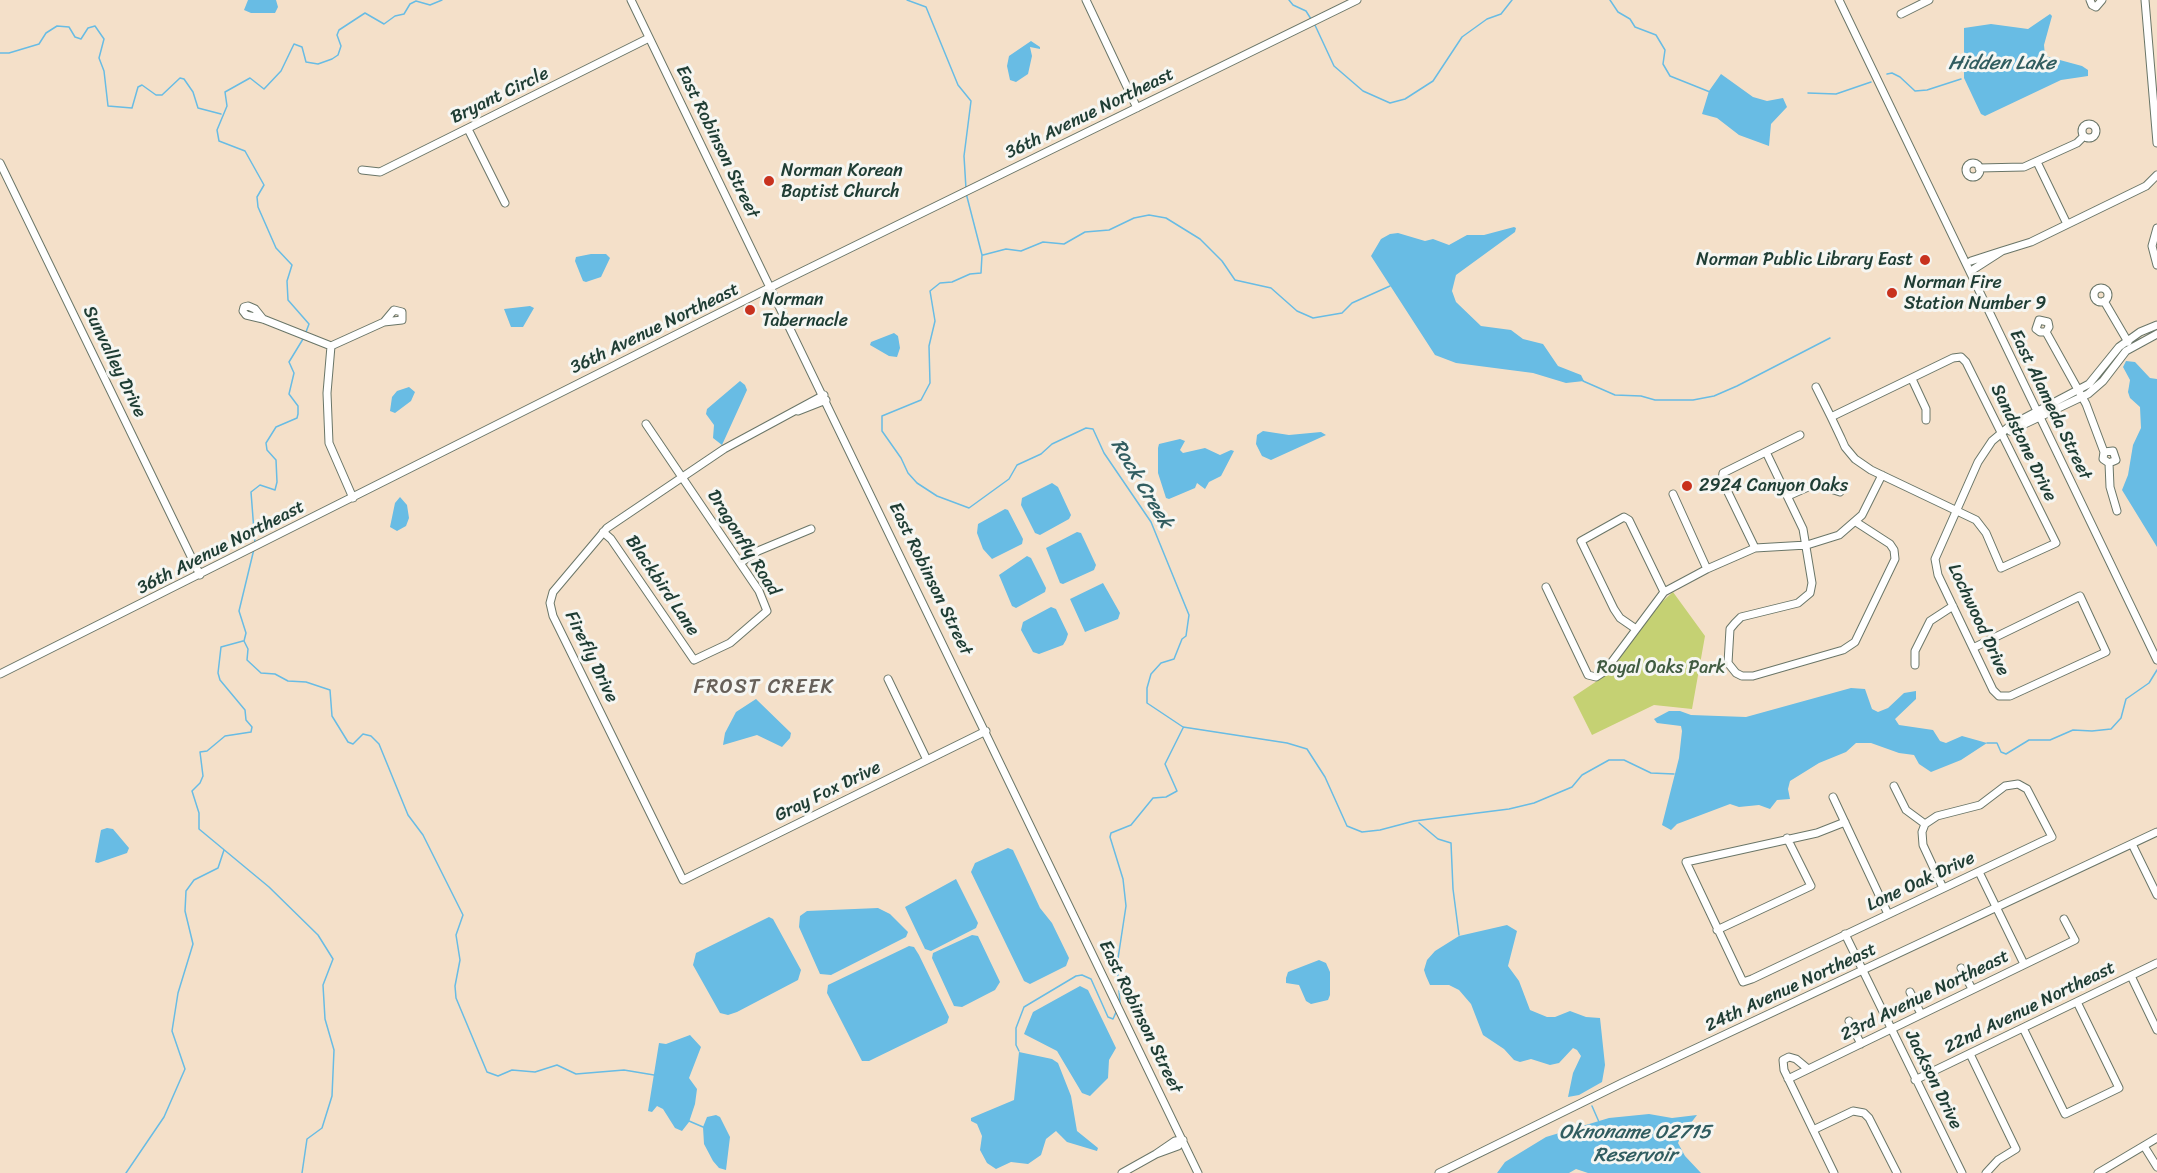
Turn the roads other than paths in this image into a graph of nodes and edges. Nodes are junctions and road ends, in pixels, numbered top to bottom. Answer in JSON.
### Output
{"nodes":[{"id":1,"x":631,"y":0,"type":"edge"},
{"id":2,"x":1086,"y":0,"type":"edge"},
{"id":3,"x":1358,"y":0,"type":"edge"},
{"id":4,"x":1839,"y":0,"type":"edge"},
{"id":5,"x":1929,"y":0,"type":"edge"},
{"id":6,"x":2090,"y":0,"type":"edge"},
{"id":7,"x":2102,"y":0,"type":"edge"},
{"id":8,"x":2145,"y":0,"type":"edge"},
{"id":9,"x":1901,"y":14,"type":"dead end"},
{"id":10,"x":649,"y":38,"type":"junction"},
{"id":11,"x":2154,"y":64,"type":"edge"},
{"id":12,"x":1137,"y":108,"type":"junction"},
{"id":13,"x":468,"y":129,"type":"junction"},
{"id":14,"x":2157,"y":133,"type":"edge"},
{"id":15,"x":2084,"y":136,"type":"dead end"},
{"id":16,"x":2157,"y":143,"type":"edge"},
{"id":17,"x":2037,"y":162,"type":"junction"},
{"id":18,"x":0,"y":163,"type":"edge"},
{"id":19,"x":1979,"y":168,"type":"dead end"},
{"id":20,"x":362,"y":171,"type":"dead end"},
{"id":21,"x":2157,"y":175,"type":"edge"},
{"id":22,"x":505,"y":203,"type":"dead end"},
{"id":23,"x":2067,"y":224,"type":"junction"},
{"id":24,"x":2157,"y":228,"type":"edge"},
{"id":25,"x":2002,"y":251,"type":"junction"},
{"id":26,"x":1971,"y":261,"type":"dead end"},
{"id":27,"x":2157,"y":265,"type":"edge"},
{"id":28,"x":1974,"y":269,"type":"dead end"},
{"id":29,"x":771,"y":287,"type":"junction"},
{"id":30,"x":2104,"y":301,"type":"dead end"},
{"id":31,"x":263,"y":319,"type":"dead end"},
{"id":32,"x":384,"y":322,"type":"dead end"},
{"id":33,"x":2157,"y":326,"type":"edge"},
{"id":34,"x":2046,"y":332,"type":"dead end"},
{"id":35,"x":2157,"y":334,"type":"edge"},
{"id":36,"x":2129,"y":343,"type":"junction"},
{"id":37,"x":331,"y":346,"type":"junction"},
{"id":38,"x":1912,"y":379,"type":"junction"},
{"id":39,"x":1816,"y":387,"type":"dead end"},
{"id":40,"x":2081,"y":394,"type":"junction"},
{"id":41,"x":825,"y":398,"type":"junction"},
{"id":42,"x":2037,"y":415,"type":"junction"},
{"id":43,"x":1831,"y":417,"type":"junction"},
{"id":44,"x":1926,"y":420,"type":"dead end"},
{"id":45,"x":646,"y":424,"type":"dead end"},
{"id":46,"x":2002,"y":433,"type":"junction"},
{"id":47,"x":1800,"y":435,"type":"dead end"},
{"id":48,"x":1766,"y":452,"type":"junction"},
{"id":49,"x":2104,"y":452,"type":"junction"},
{"id":50,"x":2109,"y":464,"type":"junction"},
{"id":51,"x":1882,"y":475,"type":"junction"},
{"id":52,"x":682,"y":477,"type":"junction"},
{"id":53,"x":1840,"y":492,"type":"dead end"},
{"id":54,"x":1673,"y":494,"type":"dead end"},
{"id":55,"x":1788,"y":496,"type":"junction"},
{"id":56,"x":353,"y":498,"type":"junction"},
{"id":57,"x":1956,"y":510,"type":"junction"},
{"id":58,"x":2117,"y":511,"type":"dead end"},
{"id":59,"x":1856,"y":522,"type":"junction"},
{"id":60,"x":811,"y":529,"type":"dead end"},
{"id":61,"x":603,"y":532,"type":"junction"},
{"id":62,"x":1807,"y":545,"type":"junction"},
{"id":63,"x":1755,"y":548,"type":"junction"},
{"id":64,"x":740,"y":563,"type":"junction"},
{"id":65,"x":1707,"y":568,"type":"junction"},
{"id":66,"x":200,"y":575,"type":"junction"},
{"id":67,"x":1545,"y":587,"type":"dead end"},
{"id":68,"x":1664,"y":592,"type":"junction"},
{"id":69,"x":1953,"y":606,"type":"junction"},
{"id":70,"x":1636,"y":629,"type":"junction"},
{"id":71,"x":2157,"y":639,"type":"edge"},
{"id":72,"x":2154,"y":645,"type":"edge"},
{"id":73,"x":1973,"y":648,"type":"junction"},
{"id":74,"x":694,"y":660,"type":"joint"},
{"id":75,"x":2157,"y":660,"type":"edge"},
{"id":76,"x":1915,"y":665,"type":"dead end"},
{"id":77,"x":0,"y":674,"type":"edge"},
{"id":78,"x":888,"y":679,"type":"dead end"},
{"id":79,"x":986,"y":731,"type":"junction"},
{"id":80,"x":927,"y":760,"type":"junction"},
{"id":81,"x":1894,"y":786,"type":"dead end"},
{"id":82,"x":1833,"y":797,"type":"dead end"},
{"id":83,"x":1845,"y":822,"type":"junction"},
{"id":84,"x":1925,"y":824,"type":"junction"},
{"id":85,"x":2157,"y":832,"type":"edge"},
{"id":86,"x":1787,"y":838,"type":"junction"},
{"id":87,"x":2132,"y":844,"type":"junction"},
{"id":88,"x":1979,"y":872,"type":"junction"},
{"id":89,"x":683,"y":880,"type":"joint"},
{"id":90,"x":1944,"y":888,"type":"junction"},
{"id":91,"x":2157,"y":895,"type":"edge"},
{"id":92,"x":1996,"y":908,"type":"junction"},
{"id":93,"x":1888,"y":914,"type":"junction"},
{"id":94,"x":2064,"y":919,"type":"dead end"},
{"id":95,"x":1717,"y":930,"type":"junction"},
{"id":96,"x":1845,"y":934,"type":"junction"},
{"id":97,"x":2157,"y":963,"type":"edge"},
{"id":98,"x":2024,"y":964,"type":"junction"},
{"id":99,"x":1961,"y":968,"type":"dead end"},
{"id":100,"x":1863,"y":972,"type":"junction"},
{"id":101,"x":2131,"y":976,"type":"junction"},
{"id":102,"x":1972,"y":990,"type":"junction"},
{"id":103,"x":1910,"y":992,"type":"dead end"},
{"id":104,"x":2077,"y":1002,"type":"junction"},
{"id":105,"x":1921,"y":1014,"type":"junction"},
{"id":106,"x":1850,"y":1021,"type":"dead end"},
{"id":107,"x":2023,"y":1028,"type":"junction"},
{"id":108,"x":1892,"y":1029,"type":"junction"},
{"id":109,"x":2157,"y":1030,"type":"edge"},
{"id":110,"x":1861,"y":1044,"type":"junction"},
{"id":111,"x":1970,"y":1054,"type":"junction"},
{"id":112,"x":1808,"y":1069,"type":"junction"},
{"id":113,"x":1788,"y":1080,"type":"junction"},
{"id":114,"x":1915,"y":1080,"type":"junction"},
{"id":115,"x":1813,"y":1130,"type":"junction"},
{"id":116,"x":2157,"y":1138,"type":"edge"},
{"id":117,"x":1183,"y":1140,"type":"junction"},
{"id":118,"x":2144,"y":1146,"type":"junction"},
{"id":119,"x":2157,"y":1167,"type":"edge"},
{"id":120,"x":1122,"y":1173,"type":"edge"},
{"id":121,"x":1198,"y":1173,"type":"edge"},
{"id":122,"x":1438,"y":1173,"type":"edge"},
{"id":123,"x":1834,"y":1173,"type":"edge"},
{"id":124,"x":1897,"y":1173,"type":"edge"},
{"id":125,"x":1962,"y":1173,"type":"edge"},
{"id":126,"x":1986,"y":1173,"type":"edge"},
{"id":127,"x":2098,"y":1173,"type":"edge"}],
"edges":[{"from":1,"to":10,"type":"street","name":"East Robinson Street"},
{"from":2,"to":12,"type":"street"},
{"from":3,"to":12,"type":"street","name":"36th Avenue Northeast"},
{"from":4,"to":42,"type":"street","name":"East Alameda Street"},
{"from":5,"to":9,"type":"street"},
{"from":6,"to":7,"type":"street"},
{"from":8,"to":11,"type":"street"},
{"from":10,"to":13,"type":"street","name":"Bryant Circle"},
{"from":10,"to":29,"type":"street","name":"East Robinson Street"},
{"from":11,"to":14,"type":"street"},
{"from":12,"to":29,"type":"street","name":"36th Avenue Northeast"},
{"from":13,"to":20,"type":"street","name":"Bryant Circle"},
{"from":13,"to":22,"type":"street"},
{"from":14,"to":16,"type":"street"},
{"from":15,"to":17,"type":"street"},
{"from":17,"to":19,"type":"street"},
{"from":17,"to":23,"type":"street"},
{"from":18,"to":66,"type":"street","name":"Sunvalley Drive"},
{"from":21,"to":23,"type":"street"},
{"from":23,"to":25,"type":"street"},
{"from":24,"to":27,"type":"street"},
{"from":25,"to":26,"type":"street"},
{"from":25,"to":28,"type":"street"},
{"from":29,"to":41,"type":"street","name":"East Robinson Street"},
{"from":29,"to":56,"type":"street","name":"36th Avenue Northeast"},
{"from":30,"to":36,"type":"street"},
{"from":31,"to":37,"type":"street"},
{"from":32,"to":37,"type":"street"},
{"from":33,"to":36,"type":"street"},
{"from":34,"to":40,"type":"street"},
{"from":35,"to":36,"type":"street"},
{"from":36,"to":40,"type":"street","name":"Lochwood Drive"},
{"from":37,"to":56,"type":"street"},
{"from":38,"to":43,"type":"street","name":"Sandstone Drive"},
{"from":38,"to":44,"type":"street"},
{"from":38,"to":46,"type":"street","name":"Sandstone Drive"},
{"from":39,"to":43,"type":"street"},
{"from":40,"to":42,"type":"street","name":"Lochwood Drive"},
{"from":40,"to":49,"type":"street"},
{"from":41,"to":52,"type":"street","name":"Firefly Drive"},
{"from":41,"to":79,"type":"street","name":"East Robinson Street"},
{"from":42,"to":46,"type":"street","name":"Lochwood Drive"},
{"from":42,"to":72,"type":"street","name":"East Alameda Street"},
{"from":43,"to":51,"type":"street"},
{"from":45,"to":52,"type":"street","name":"Dragonfly Road"},
{"from":46,"to":57,"type":"street","name":"Lochwood Drive"},
{"from":46,"to":57,"type":"street","name":"Sandstone Drive"},
{"from":47,"to":48,"type":"street"},
{"from":48,"to":55,"type":"street"},
{"from":48,"to":63,"type":"street"},
{"from":49,"to":50,"type":"street"},
{"from":49,"to":50,"type":"street"},
{"from":50,"to":58,"type":"street"},
{"from":51,"to":57,"type":"street"},
{"from":51,"to":59,"type":"street"},
{"from":52,"to":61,"type":"street","name":"Firefly Drive"},
{"from":52,"to":64,"type":"street","name":"Dragonfly Road"},
{"from":53,"to":55,"type":"street"},
{"from":54,"to":65,"type":"street"},
{"from":55,"to":62,"type":"street"},
{"from":56,"to":66,"type":"street","name":"36th Avenue Northeast"},
{"from":57,"to":69,"type":"street","name":"Lochwood Drive"},
{"from":59,"to":62,"type":"street"},
{"from":59,"to":62,"type":"street"},
{"from":60,"to":64,"type":"street"},
{"from":61,"to":74,"type":"street","name":"Blackbird Lane"},
{"from":61,"to":89,"type":"street","name":"Firefly Drive"},
{"from":62,"to":63,"type":"street"},
{"from":63,"to":65,"type":"street"},
{"from":64,"to":74,"type":"street","name":"Dragonfly Road"},
{"from":65,"to":68,"type":"street"},
{"from":66,"to":77,"type":"street","name":"36th Avenue Northeast"},
{"from":67,"to":70,"type":"street"},
{"from":68,"to":70,"type":"street"},
{"from":68,"to":70,"type":"street"},
{"from":69,"to":73,"type":"street","name":"Lochwood Drive"},
{"from":69,"to":76,"type":"street"},
{"from":71,"to":72,"type":"street"},
{"from":72,"to":75,"type":"street","name":"East Alameda Street"},
{"from":73,"to":73,"type":"street","name":"Lochwood Drive"},
{"from":78,"to":80,"type":"street"},
{"from":79,"to":80,"type":"street","name":"Gray Fox Drive"},
{"from":79,"to":117,"type":"street","name":"East Robinson Street"},
{"from":80,"to":89,"type":"street","name":"Gray Fox Drive"},
{"from":81,"to":84,"type":"street"},
{"from":82,"to":83,"type":"street"},
{"from":83,"to":86,"type":"street"},
{"from":83,"to":93,"type":"street"},
{"from":84,"to":88,"type":"street","name":"Lone Oak Drive"},
{"from":84,"to":90,"type":"street"},
{"from":85,"to":87,"type":"street","name":"24th Avenue Northeast"},
{"from":86,"to":95,"type":"street"},
{"from":86,"to":95,"type":"street"},
{"from":87,"to":91,"type":"street"},
{"from":87,"to":92,"type":"street","name":"24th Avenue Northeast"},
{"from":88,"to":90,"type":"street","name":"Lone Oak Drive"},
{"from":88,"to":92,"type":"street"},
{"from":90,"to":93,"type":"street","name":"Lone Oak Drive"},
{"from":92,"to":98,"type":"street"},
{"from":92,"to":100,"type":"street","name":"24th Avenue Northeast"},
{"from":93,"to":96,"type":"street","name":"Lone Oak Drive"},
{"from":94,"to":98,"type":"street","name":"23rd Avenue Northeast"},
{"from":95,"to":96,"type":"street","name":"Lone Oak Drive"},
{"from":96,"to":100,"type":"street","name":"Jackson Drive"},
{"from":97,"to":101,"type":"street","name":"22nd Avenue Northeast"},
{"from":98,"to":102,"type":"street","name":"23rd Avenue Northeast"},
{"from":99,"to":102,"type":"street"},
{"from":100,"to":108,"type":"street","name":"Jackson Drive"},
{"from":100,"to":122,"type":"street","name":"24th Avenue Northeast"},
{"from":101,"to":104,"type":"street","name":"22nd Avenue Northeast"},
{"from":101,"to":109,"type":"street"},
{"from":102,"to":105,"type":"street","name":"23rd Avenue Northeast"},
{"from":103,"to":105,"type":"street"},
{"from":104,"to":107,"type":"street","name":"22nd Avenue Northeast"},
{"from":104,"to":107,"type":"street"},
{"from":105,"to":108,"type":"street","name":"23rd Avenue Northeast"},
{"from":106,"to":110,"type":"street"},
{"from":107,"to":111,"type":"street","name":"22nd Avenue Northeast"},
{"from":108,"to":110,"type":"street","name":"23rd Avenue Northeast"},
{"from":108,"to":114,"type":"street","name":"Jackson Drive"},
{"from":110,"to":112,"type":"street","name":"23rd Avenue Northeast"},
{"from":111,"to":114,"type":"street","name":"22nd Avenue Northeast"},
{"from":111,"to":126,"type":"street"},
{"from":112,"to":113,"type":"street","name":"23rd Avenue Northeast"},
{"from":112,"to":113,"type":"street"},
{"from":113,"to":115,"type":"street"},
{"from":114,"to":125,"type":"street","name":"Jackson Drive"},
{"from":115,"to":123,"type":"street"},
{"from":115,"to":124,"type":"street"},
{"from":116,"to":118,"type":"street"},
{"from":117,"to":120,"type":"street"},
{"from":117,"to":121,"type":"street","name":"East Robinson Street"},
{"from":118,"to":119,"type":"street"},
{"from":118,"to":127,"type":"street"}]}
